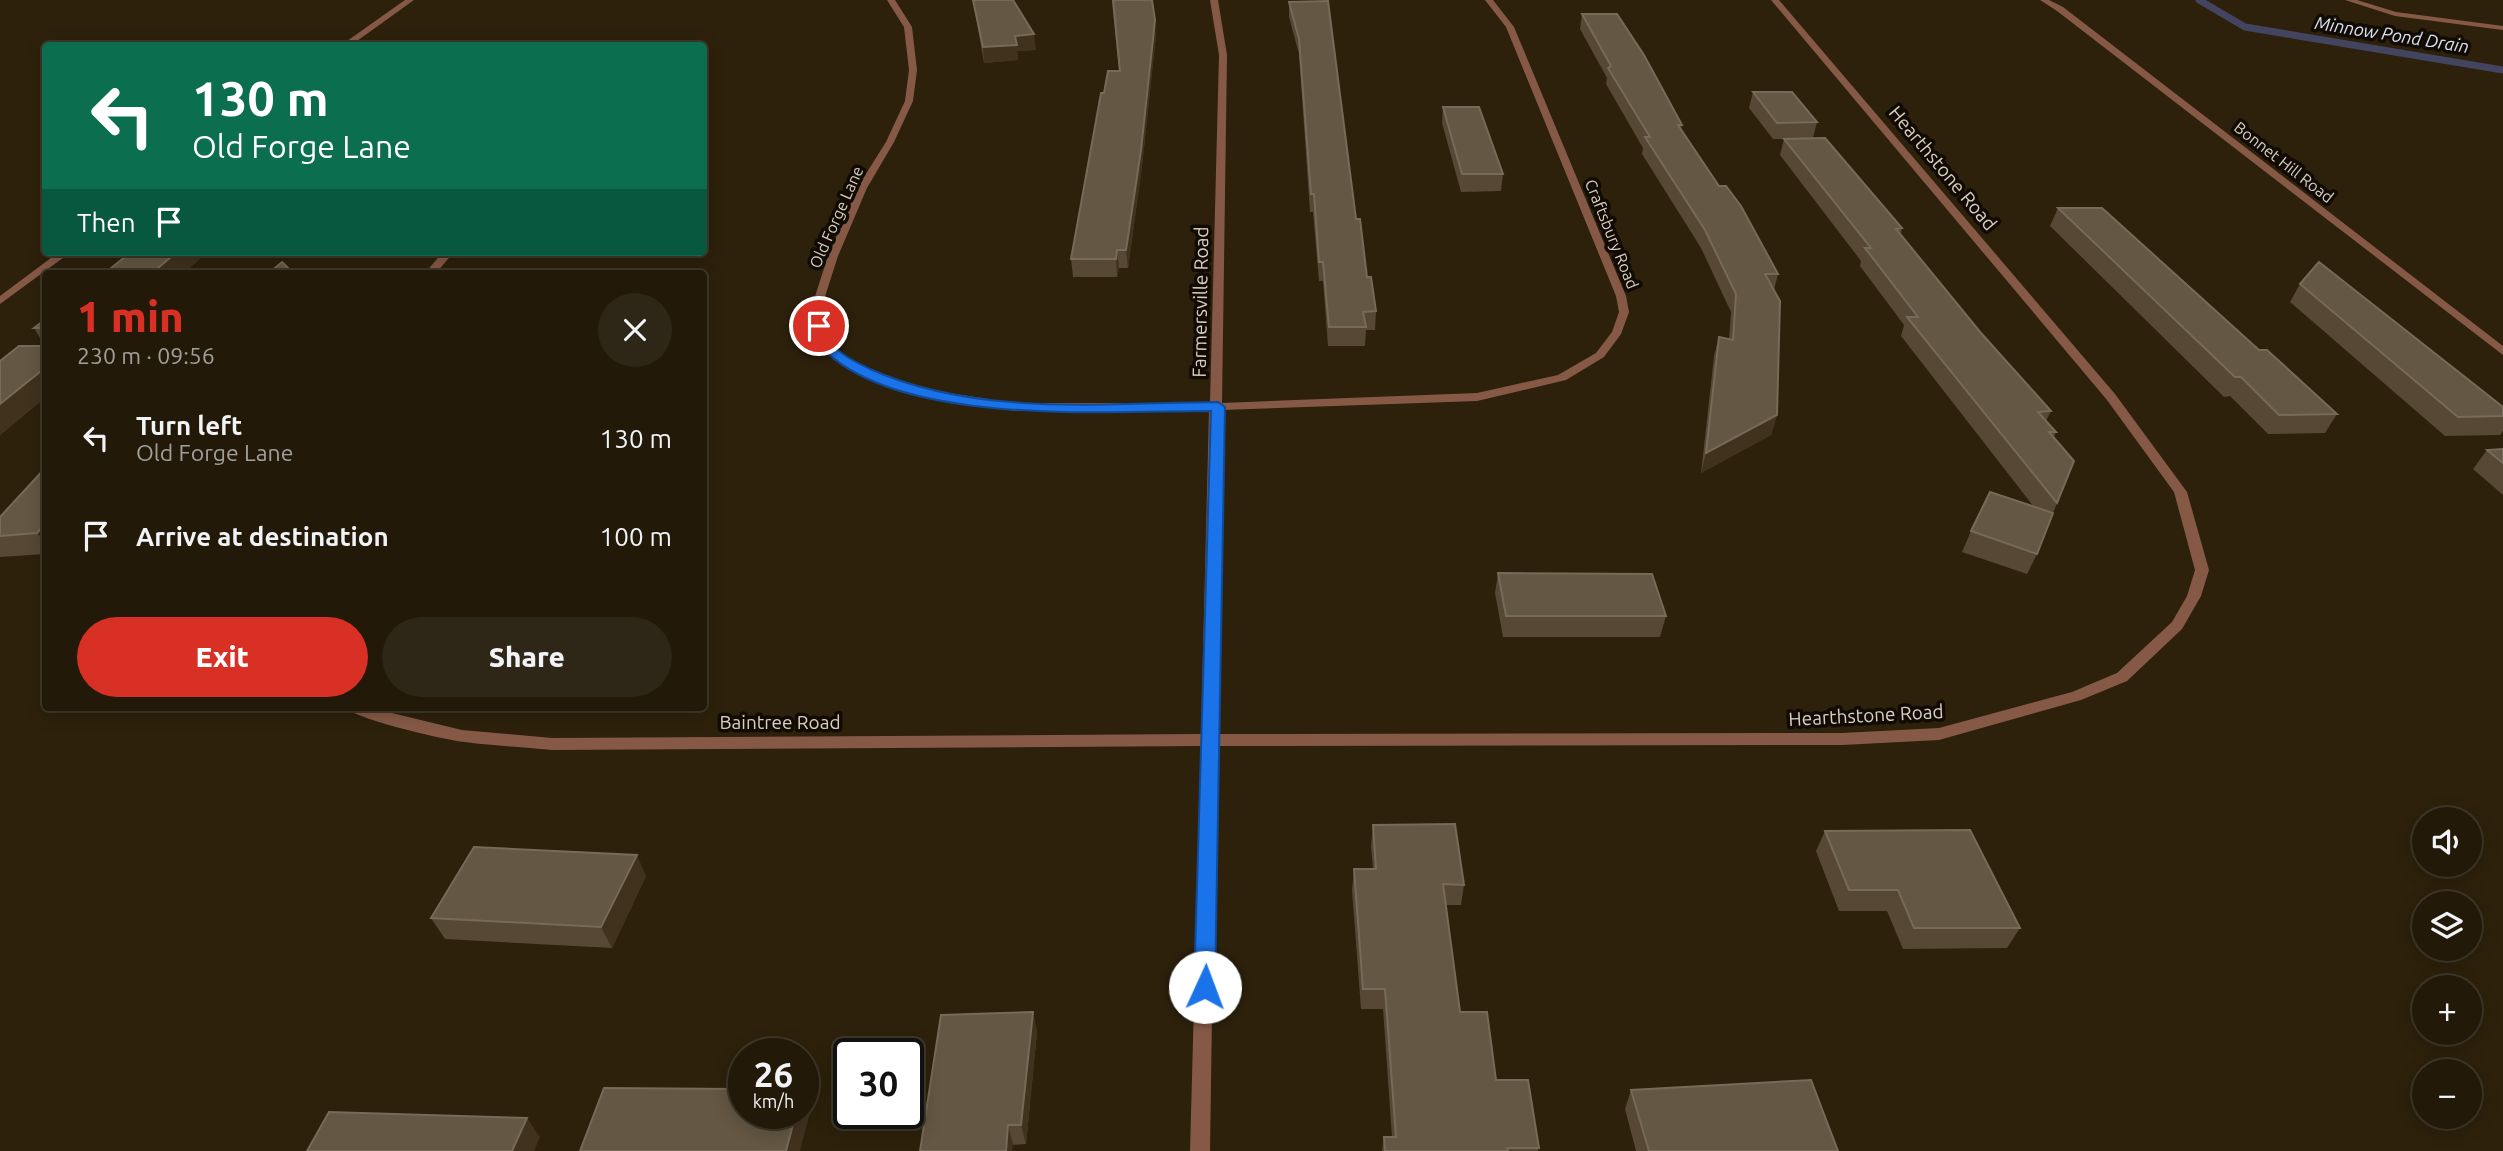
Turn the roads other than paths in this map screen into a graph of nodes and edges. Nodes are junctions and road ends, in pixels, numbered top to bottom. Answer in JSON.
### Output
{"nodes":[{"id":1,"x":410,"y":0,"type":"edge"},
{"id":2,"x":891,"y":0,"type":"edge"},
{"id":3,"x":1214,"y":0,"type":"edge"},
{"id":4,"x":1489,"y":0,"type":"edge"},
{"id":5,"x":1775,"y":0,"type":"edge"},
{"id":6,"x":2044,"y":0,"type":"edge"},
{"id":7,"x":2349,"y":0,"type":"edge"},
{"id":8,"x":2503,"y":28,"type":"edge"},
{"id":9,"x":350,"y":42,"type":"edge"},
{"id":10,"x":61,"y":256,"type":"edge"},
{"id":11,"x":445,"y":256,"type":"edge"},
{"id":12,"x":42,"y":270,"type":"edge"},
{"id":13,"x":42,"y":270,"type":"edge"},
{"id":14,"x":433,"y":270,"type":"edge"},
{"id":15,"x":0,"y":302,"type":"edge"},
{"id":16,"x":2503,"y":352,"type":"edge"},
{"id":17,"x":1218,"y":407,"type":"junction"},
{"id":18,"x":362,"y":711,"type":"edge"},
{"id":19,"x":1211,"y":741,"type":"junction"},
{"id":20,"x":1200,"y":1151,"type":"edge"}],
"edges":[{"from":1,"to":9,"type":"street"},
{"from":2,"to":17,"type":"street","name":"Old Forge Lane"},
{"from":3,"to":17,"type":"street","name":"Farmersville Road"},
{"from":4,"to":17,"type":"street","name":"Craftsbury Road"},
{"from":5,"to":19,"type":"street","name":"Hearthstone Road"},
{"from":6,"to":16,"type":"street","name":"Bonnet Hill Road"},
{"from":7,"to":8,"type":"street"},
{"from":10,"to":13,"type":"street"},
{"from":11,"to":14,"type":"street"},
{"from":12,"to":15,"type":"street"},
{"from":17,"to":19,"type":"street","name":"Farmersville Road"},
{"from":18,"to":19,"type":"street","name":"Baintree Road"},
{"from":19,"to":20,"type":"street","name":"Farmersville Road"}]}
